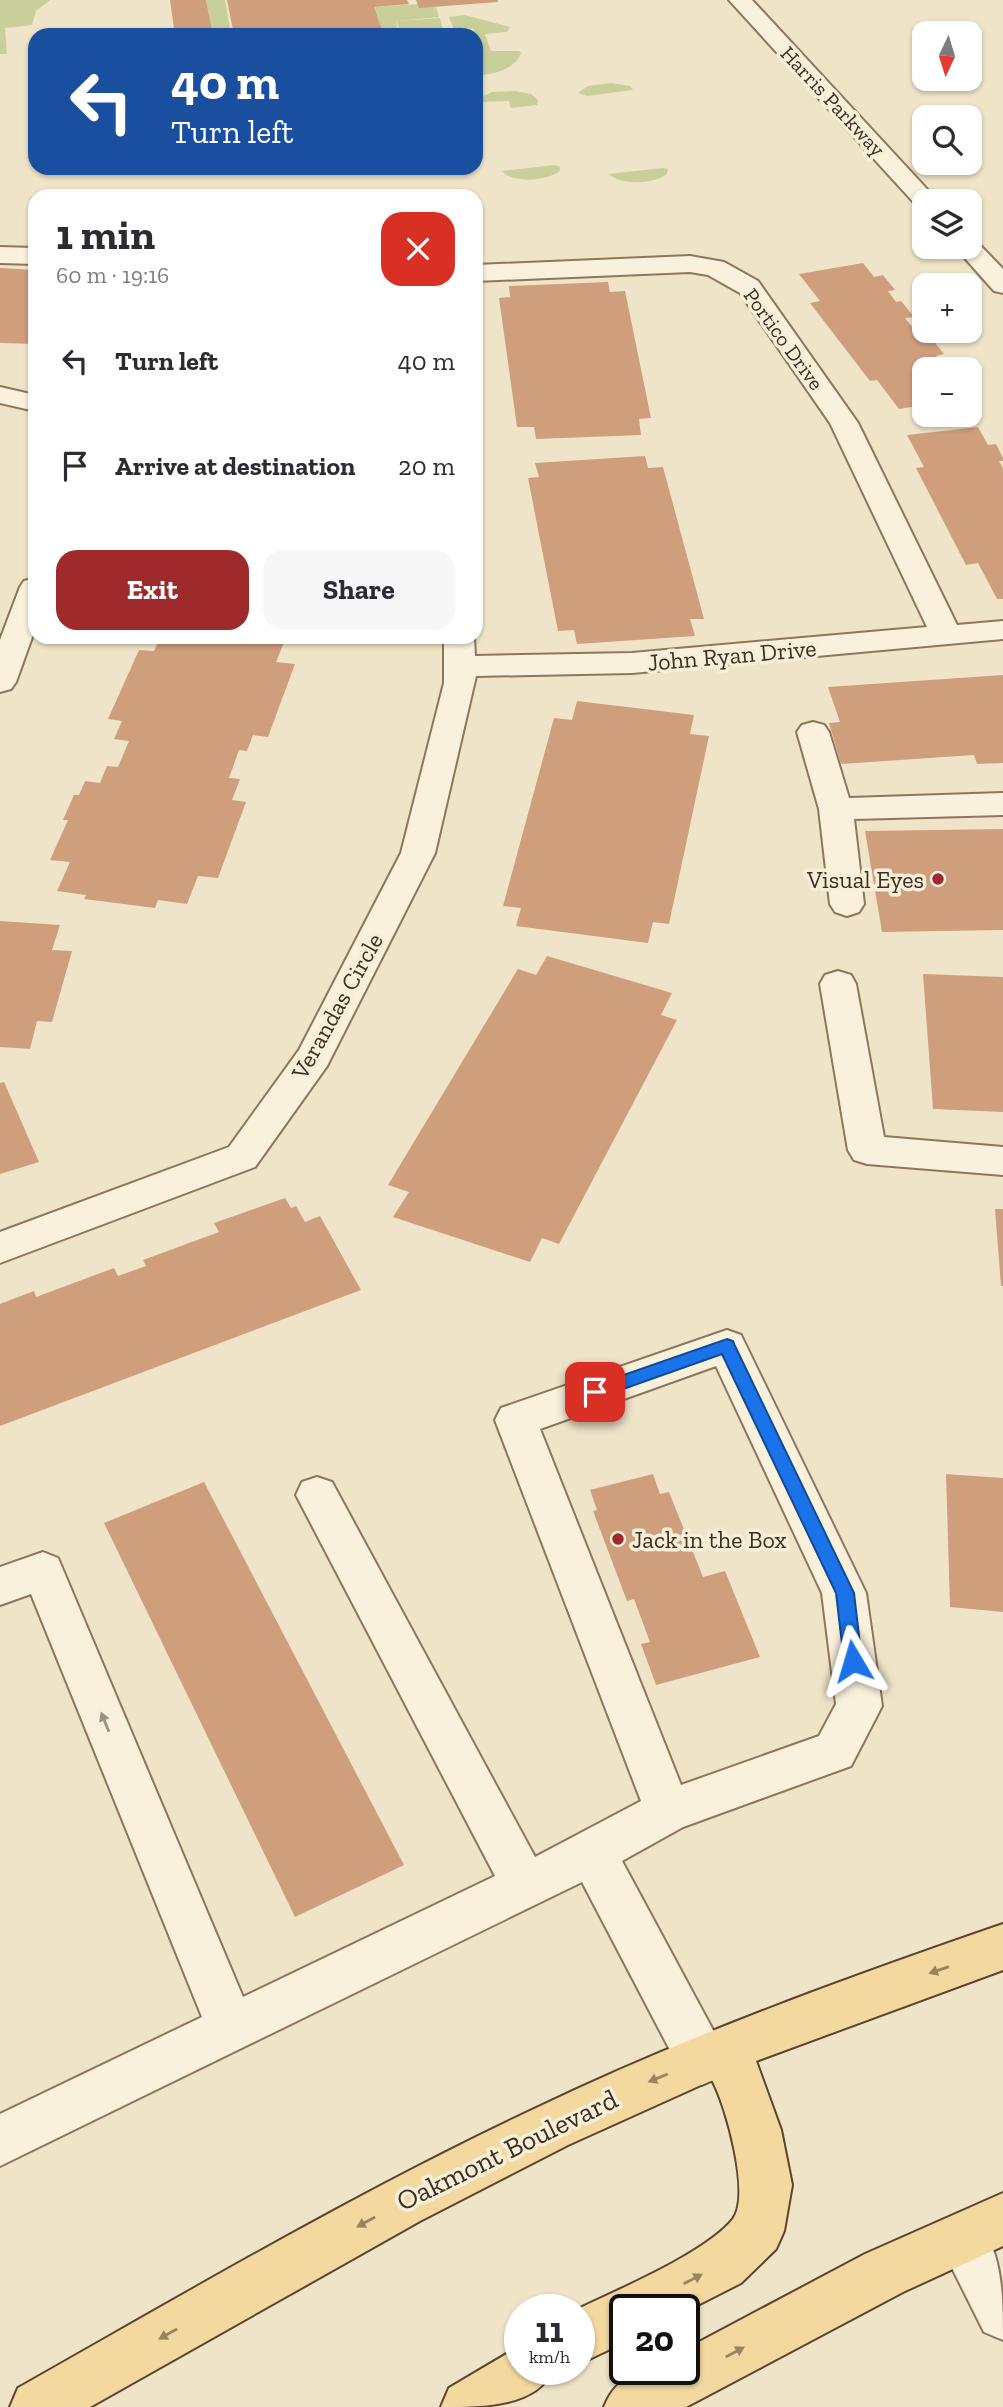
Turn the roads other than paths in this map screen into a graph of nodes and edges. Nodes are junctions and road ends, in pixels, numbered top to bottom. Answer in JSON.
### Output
{"nodes":[{"id":1,"x":740,"y":0,"type":"edge"},
{"id":2,"x":915,"y":189,"type":"edge"},
{"id":3,"x":0,"y":255,"type":"edge"},
{"id":4,"x":28,"y":256,"type":"edge"},
{"id":5,"x":979,"y":259,"type":"edge"},
{"id":6,"x":483,"y":273,"type":"edge"},
{"id":7,"x":1003,"y":285,"type":"edge"},
{"id":8,"x":0,"y":395,"type":"edge"},
{"id":9,"x":28,"y":401,"type":"edge"},
{"id":10,"x":28,"y":606,"type":"edge"},
{"id":11,"x":1003,"y":630,"type":"edge"},
{"id":12,"x":947,"y":636,"type":"junction"},
{"id":13,"x":459,"y":652,"type":"edge"},
{"id":14,"x":0,"y":682,"type":"edge"},
{"id":15,"x":813,"y":732,"type":"dead end"},
{"id":16,"x":1003,"y":804,"type":"edge"},
{"id":17,"x":836,"y":809,"type":"junction"},
{"id":18,"x":846,"y":904,"type":"dead end"},
{"id":19,"x":838,"y":984,"type":"dead end"},
{"id":20,"x":1003,"y":1161,"type":"edge"},
{"id":21,"x":0,"y":1248,"type":"edge"},
{"id":22,"x":317,"y":1495,"type":"dead end"},
{"id":23,"x":0,"y":1586,"type":"edge"},
{"id":24,"x":668,"y":1811,"type":"junction"},
{"id":25,"x":592,"y":1853,"type":"junction"},
{"id":26,"x":525,"y":1885,"type":"junction"},
{"id":27,"x":1003,"y":1947,"type":"edge"},
{"id":28,"x":231,"y":2028,"type":"junction"},
{"id":29,"x":713,"y":2056,"type":"junction"},
{"id":30,"x":0,"y":2141,"type":"edge"},
{"id":31,"x":983,"y":2229,"type":"edge"},
{"id":32,"x":663,"y":2294,"type":"edge"},
{"id":33,"x":1003,"y":2313,"type":"edge"},
{"id":34,"x":504,"y":2384,"type":"edge"},
{"id":35,"x":37,"y":2407,"type":"edge"},
{"id":36,"x":468,"y":2407,"type":"edge"},
{"id":37,"x":631,"y":2407,"type":"edge"}],
"edges":[{"from":1,"to":2,"type":"street","name":"Harris Parkway"},
{"from":3,"to":4,"type":"street"},
{"from":5,"to":7,"type":"street"},
{"from":6,"to":12,"type":"street","name":"Portico Drive"},
{"from":8,"to":9,"type":"street"},
{"from":10,"to":14,"type":"street"},
{"from":11,"to":12,"type":"street","name":"John Ryan Drive"},
{"from":12,"to":13,"type":"street","name":"John Ryan Drive"},
{"from":13,"to":21,"type":"street","name":"Verandas Circle"},
{"from":15,"to":17,"type":"street"},
{"from":16,"to":17,"type":"street"},
{"from":17,"to":18,"type":"street"},
{"from":19,"to":20,"type":"street"},
{"from":22,"to":26,"type":"street"},
{"from":28,"to":23,"type":"street","one_way":true},
{"from":24,"to":24,"type":"street"},
{"from":24,"to":25,"type":"street"},
{"from":25,"to":26,"type":"street"},
{"from":25,"to":29,"type":"street"},
{"from":26,"to":28,"type":"street"},
{"from":27,"to":29,"type":"main road","name":"Oakmont Boulevard","one_way":true},
{"from":28,"to":30,"type":"street"},
{"from":32,"to":29,"type":"main road","one_way":true},
{"from":29,"to":35,"type":"main road","name":"Oakmont Boulevard","one_way":true},
{"from":31,"to":33,"type":"street"},
{"from":37,"to":31,"type":"main road","one_way":true},
{"from":34,"to":36,"type":"main road"}]}
